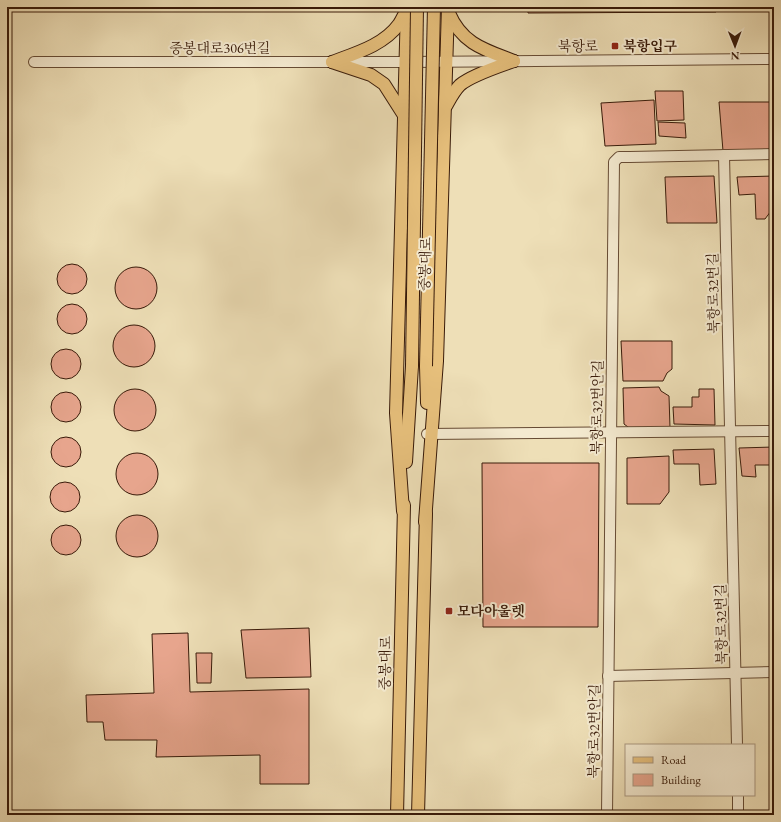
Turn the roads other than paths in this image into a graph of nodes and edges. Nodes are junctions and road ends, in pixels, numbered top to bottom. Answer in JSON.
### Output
{"nodes":[{"id":1,"x":434,"y":7,"type":"edge"},
{"id":2,"x":410,"y":8,"type":"edge"},
{"id":3,"x":448,"y":8,"type":"edge"},
{"id":4,"x":774,"y":59,"type":"edge"},
{"id":5,"x":514,"y":60,"type":"junction"},
{"id":6,"x":447,"y":61,"type":"junction"},
{"id":7,"x":34,"y":62,"type":"dead end"},
{"id":8,"x":332,"y":62,"type":"junction"},
{"id":9,"x":406,"y":62,"type":"junction"},
{"id":10,"x":445,"y":108,"type":"junction"},
{"id":11,"x":405,"y":117,"type":"junction"},
{"id":12,"x":774,"y":154,"type":"edge"},
{"id":13,"x":724,"y":155,"type":"junction"},
{"id":14,"x":730,"y":431,"type":"junction"},
{"id":15,"x":774,"y":431,"type":"edge"},
{"id":16,"x":611,"y":433,"type":"junction"},
{"id":17,"x":430,"y":434,"type":"junction"},
{"id":18,"x":404,"y":511,"type":"junction"},
{"id":19,"x":774,"y":672,"type":"edge"},
{"id":20,"x":736,"y":673,"type":"junction"},
{"id":21,"x":608,"y":676,"type":"junction"},
{"id":22,"x":737,"y":744,"type":"edge"},
{"id":23,"x":738,"y":796,"type":"edge"},
{"id":24,"x":397,"y":815,"type":"edge"},
{"id":25,"x":418,"y":815,"type":"edge"},
{"id":26,"x":607,"y":815,"type":"edge"},
{"id":27,"x":738,"y":815,"type":"edge"}],
"edges":[{"from":1,"to":17,"type":"main road","name":"중봉대로","bridge":true},
{"from":2,"to":8,"type":"main road"},
{"from":2,"to":9,"type":"main road","name":"중봉대로"},
{"from":2,"to":18,"type":"main road","name":"중봉대로","bridge":true},
{"from":3,"to":5,"type":"main road"},
{"from":3,"to":6,"type":"main road","name":"중봉대로"},
{"from":4,"to":5,"type":"street","name":"북항로"},
{"from":5,"to":6,"type":"street","name":"북항로"},
{"from":5,"to":10,"type":"main road"},
{"from":6,"to":9,"type":"street","name":"북항로"},
{"from":6,"to":10,"type":"main road","name":"중봉대로"},
{"from":7,"to":8,"type":"street","name":"중봉대로306번길"},
{"from":8,"to":9,"type":"street","name":"중봉대로306번길"},
{"from":8,"to":11,"type":"main road"},
{"from":9,"to":11,"type":"main road","name":"중봉대로"},
{"from":10,"to":17,"type":"main road","name":"중봉대로"},
{"from":11,"to":18,"type":"main road","name":"중봉대로"},
{"from":12,"to":13,"type":"street","name":"북항로32번안길"},
{"from":13,"to":14,"type":"street","name":"북항로32번길"},
{"from":13,"to":16,"type":"street","name":"북항로32번안길"},
{"from":14,"to":15,"type":"street"},
{"from":14,"to":16,"type":"street"},
{"from":14,"to":20,"type":"street","name":"북항로32번길"},
{"from":16,"to":17,"type":"street"},
{"from":16,"to":21,"type":"street","name":"북항로32번안길"},
{"from":17,"to":25,"type":"main road","name":"중봉대로"},
{"from":18,"to":24,"type":"main road","name":"중봉대로"},
{"from":19,"to":20,"type":"street","name":"북항로32번길"},
{"from":20,"to":21,"type":"street","name":"북항로32번길"},
{"from":20,"to":22,"type":"street"},
{"from":21,"to":26,"type":"street","name":"북항로32번안길"},
{"from":23,"to":27,"type":"street"}]}
